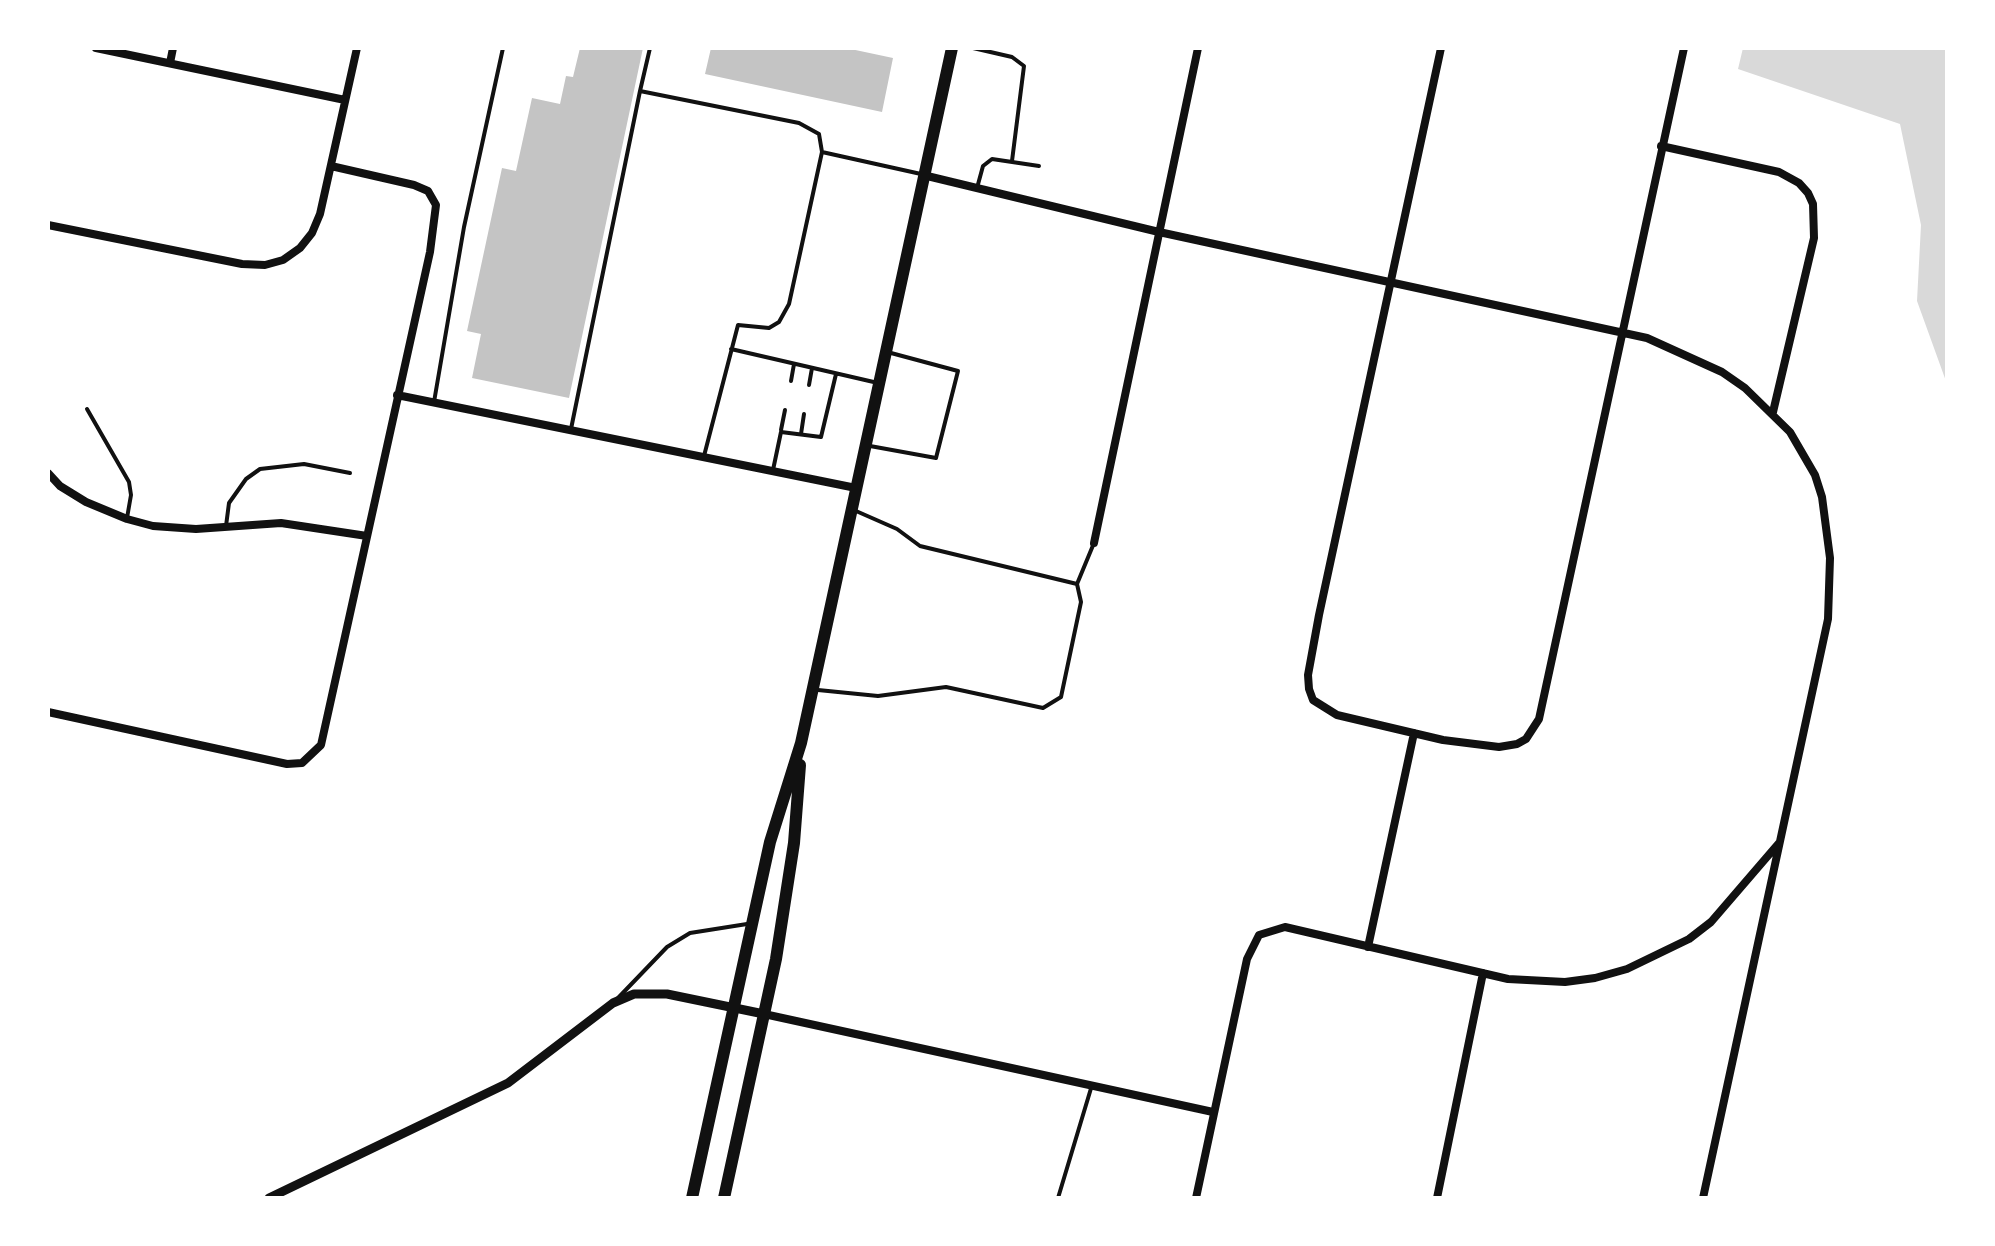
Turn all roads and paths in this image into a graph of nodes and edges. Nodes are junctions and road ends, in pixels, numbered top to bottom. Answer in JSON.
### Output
{"nodes":[{"id":1,"x":96,"y":48,"type":"edge"},
{"id":2,"x":173,"y":48,"type":"edge"},
{"id":3,"x":357,"y":48,"type":"edge"},
{"id":4,"x":504,"y":48,"type":"edge"},
{"id":5,"x":650,"y":48,"type":"edge"},
{"id":6,"x":952,"y":48,"type":"edge"},
{"id":7,"x":972,"y":48,"type":"edge"},
{"id":8,"x":1198,"y":48,"type":"edge"},
{"id":9,"x":1442,"y":48,"type":"edge"},
{"id":10,"x":1684,"y":48,"type":"edge"},
{"id":11,"x":170,"y":63,"type":"junction"},
{"id":12,"x":640,"y":91,"type":"junction"},
{"id":13,"x":345,"y":100,"type":"junction"},
{"id":14,"x":1661,"y":146,"type":"junction"},
{"id":15,"x":822,"y":152,"type":"junction"},
{"id":16,"x":1012,"y":161,"type":"junction"},
{"id":17,"x":331,"y":166,"type":"junction"},
{"id":18,"x":1039,"y":166,"type":"dead end"},
{"id":19,"x":924,"y":175,"type":"junction"},
{"id":20,"x":977,"y":188,"type":"junction"},
{"id":21,"x":48,"y":226,"type":"edge"},
{"id":22,"x":1159,"y":232,"type":"junction"},
{"id":23,"x":1391,"y":282,"type":"junction"},
{"id":24,"x":1622,"y":332,"type":"junction"},
{"id":25,"x":732,"y":350,"type":"junction"},
{"id":26,"x":886,"y":352,"type":"junction"},
{"id":27,"x":794,"y":364,"type":"junction"},
{"id":28,"x":812,"y":368,"type":"junction"},
{"id":29,"x":836,"y":374,"type":"junction"},
{"id":30,"x":791,"y":381,"type":"dead end"},
{"id":31,"x":879,"y":384,"type":"junction"},
{"id":32,"x":810,"y":386,"type":"dead end"},
{"id":33,"x":397,"y":396,"type":"junction"},
{"id":34,"x":434,"y":402,"type":"junction"},
{"id":35,"x":86,"y":410,"type":"dead end"},
{"id":36,"x":785,"y":410,"type":"dead end"},
{"id":37,"x":1773,"y":412,"type":"junction"},
{"id":38,"x":804,"y":414,"type":"dead end"},
{"id":39,"x":571,"y":428,"type":"junction"},
{"id":40,"x":781,"y":432,"type":"junction"},
{"id":41,"x":800,"y":434,"type":"junction"},
{"id":42,"x":866,"y":446,"type":"junction"},
{"id":43,"x":704,"y":456,"type":"junction"},
{"id":44,"x":773,"y":470,"type":"junction"},
{"id":45,"x":48,"y":473,"type":"edge"},
{"id":46,"x":350,"y":473,"type":"dead end"},
{"id":47,"x":856,"y":488,"type":"junction"},
{"id":48,"x":852,"y":510,"type":"junction"},
{"id":49,"x":127,"y":519,"type":"junction"},
{"id":50,"x":226,"y":526,"type":"junction"},
{"id":51,"x":367,"y":536,"type":"junction"},
{"id":52,"x":1094,"y":543,"type":"joint"},
{"id":53,"x":1077,"y":584,"type":"junction"},
{"id":54,"x":812,"y":689,"type":"junction"},
{"id":55,"x":48,"y":712,"type":"edge"},
{"id":56,"x":1414,"y":733,"type":"junction"},
{"id":57,"x":801,"y":743,"type":"junction"},
{"id":58,"x":1781,"y":841,"type":"junction"},
{"id":59,"x":752,"y":923,"type":"junction"},
{"id":60,"x":1368,"y":947,"type":"junction"},
{"id":61,"x":1483,"y":973,"type":"junction"},
{"id":62,"x":613,"y":1002,"type":"junction"},
{"id":63,"x":733,"y":1008,"type":"junction"},
{"id":64,"x":764,"y":1014,"type":"junction"},
{"id":65,"x":1092,"y":1085,"type":"junction"},
{"id":66,"x":1213,"y":1112,"type":"junction"},
{"id":67,"x":270,"y":1198,"type":"edge"},
{"id":68,"x":692,"y":1198,"type":"edge"},
{"id":69,"x":724,"y":1198,"type":"edge"},
{"id":70,"x":1058,"y":1198,"type":"edge"},
{"id":71,"x":1196,"y":1198,"type":"edge"},
{"id":72,"x":1437,"y":1198,"type":"edge"},
{"id":73,"x":1703,"y":1198,"type":"edge"}],
"edges":[{"from":1,"to":11,"type":"street"},
{"from":2,"to":11,"type":"street"},
{"from":3,"to":13,"type":"street"},
{"from":4,"to":34,"type":"lane"},
{"from":5,"to":12,"type":"lane"},
{"from":6,"to":19,"type":"highway"},
{"from":7,"to":16,"type":"lane"},
{"from":8,"to":22,"type":"street"},
{"from":9,"to":23,"type":"street"},
{"from":10,"to":14,"type":"street"},
{"from":11,"to":13,"type":"street"},
{"from":12,"to":15,"type":"lane"},
{"from":12,"to":39,"type":"lane"},
{"from":13,"to":17,"type":"street"},
{"from":14,"to":24,"type":"street"},
{"from":14,"to":37,"type":"street"},
{"from":15,"to":19,"type":"lane"},
{"from":15,"to":25,"type":"lane"},
{"from":16,"to":18,"type":"lane"},
{"from":16,"to":20,"type":"lane"},
{"from":17,"to":21,"type":"street"},
{"from":17,"to":33,"type":"street"},
{"from":19,"to":20,"type":"street"},
{"from":19,"to":26,"type":"highway"},
{"from":20,"to":22,"type":"street"},
{"from":22,"to":23,"type":"street"},
{"from":22,"to":52,"type":"street"},
{"from":23,"to":24,"type":"street"},
{"from":23,"to":56,"type":"street"},
{"from":24,"to":37,"type":"street"},
{"from":24,"to":56,"type":"street"},
{"from":25,"to":27,"type":"lane"},
{"from":25,"to":43,"type":"lane"},
{"from":26,"to":31,"type":"highway"},
{"from":26,"to":42,"type":"lane"},
{"from":27,"to":28,"type":"lane"},
{"from":27,"to":30,"type":"lane"},
{"from":28,"to":29,"type":"lane"},
{"from":28,"to":32,"type":"lane"},
{"from":29,"to":31,"type":"lane"},
{"from":29,"to":41,"type":"lane"},
{"from":31,"to":42,"type":"highway"},
{"from":33,"to":34,"type":"street"},
{"from":33,"to":51,"type":"street"},
{"from":34,"to":39,"type":"street"},
{"from":35,"to":49,"type":"lane"},
{"from":36,"to":40,"type":"lane"},
{"from":37,"to":58,"type":"street"},
{"from":38,"to":41,"type":"lane"},
{"from":39,"to":43,"type":"street"},
{"from":40,"to":41,"type":"lane"},
{"from":40,"to":44,"type":"lane"},
{"from":42,"to":47,"type":"highway"},
{"from":43,"to":44,"type":"street"},
{"from":44,"to":47,"type":"street"},
{"from":45,"to":49,"type":"street"},
{"from":46,"to":50,"type":"lane"},
{"from":47,"to":48,"type":"highway"},
{"from":48,"to":53,"type":"lane"},
{"from":48,"to":54,"type":"highway"},
{"from":49,"to":50,"type":"street"},
{"from":50,"to":51,"type":"street"},
{"from":51,"to":55,"type":"street"},
{"from":52,"to":53,"type":"lane"},
{"from":53,"to":54,"type":"lane"},
{"from":54,"to":57,"type":"highway"},
{"from":56,"to":60,"type":"street"},
{"from":57,"to":59,"type":"highway"},
{"from":57,"to":64,"type":"highway"},
{"from":58,"to":61,"type":"street"},
{"from":58,"to":73,"type":"street"},
{"from":59,"to":62,"type":"lane"},
{"from":59,"to":63,"type":"highway"},
{"from":60,"to":61,"type":"street"},
{"from":60,"to":66,"type":"street"},
{"from":61,"to":72,"type":"street"},
{"from":62,"to":63,"type":"street"},
{"from":62,"to":67,"type":"street"},
{"from":63,"to":64,"type":"street"},
{"from":63,"to":68,"type":"highway"},
{"from":64,"to":65,"type":"street"},
{"from":64,"to":69,"type":"highway"},
{"from":65,"to":66,"type":"street"},
{"from":65,"to":70,"type":"lane"},
{"from":66,"to":71,"type":"street"}]}
